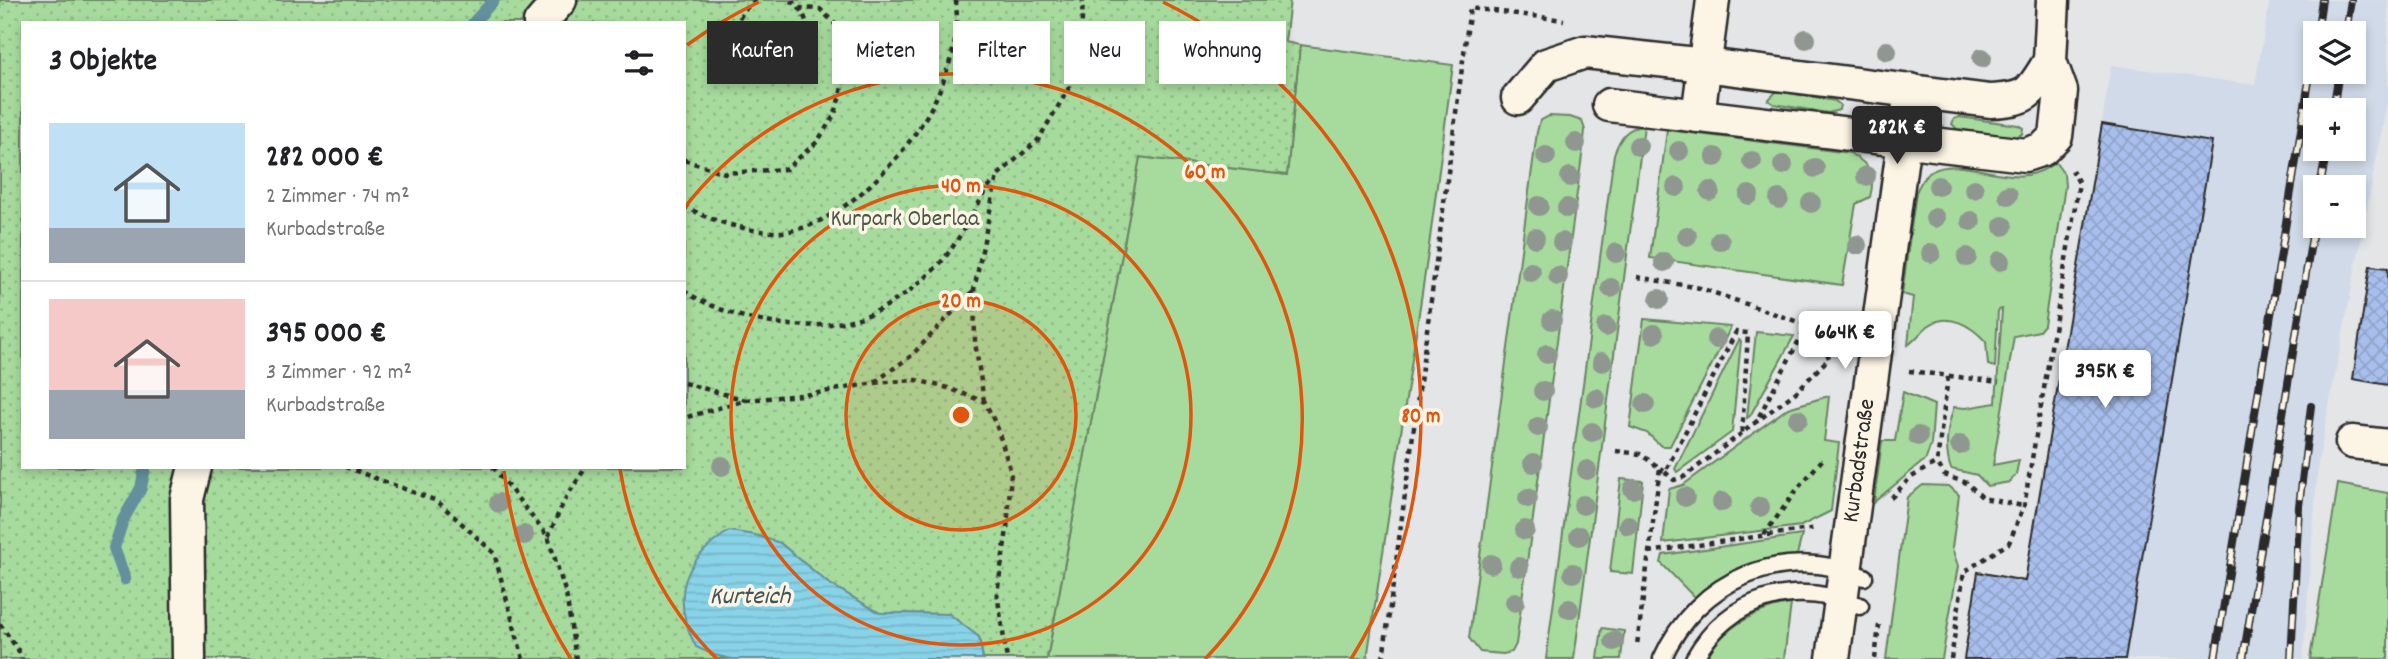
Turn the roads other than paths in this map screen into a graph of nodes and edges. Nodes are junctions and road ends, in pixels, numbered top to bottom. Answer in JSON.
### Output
{"nodes":[{"id":1,"x":560,"y":0,"type":"edge"},
{"id":2,"x":1713,"y":0,"type":"edge"},
{"id":3,"x":2053,"y":0,"type":"edge"},
{"id":4,"x":542,"y":21,"type":"edge"},
{"id":5,"x":2050,"y":61,"type":"junction"},
{"id":6,"x":1705,"y":65,"type":"junction"},
{"id":7,"x":1911,"y":90,"type":"junction"},
{"id":8,"x":1518,"y":98,"type":"dead end"},
{"id":9,"x":1609,"y":105,"type":"dead end"},
{"id":10,"x":1698,"y":116,"type":"junction"},
{"id":11,"x":1904,"y":140,"type":"junction"},
{"id":12,"x":2352,"y":442,"type":"dead end"},
{"id":13,"x":2388,"y":446,"type":"edge"},
{"id":14,"x":194,"y":469,"type":"edge"},
{"id":15,"x":1852,"y":588,"type":"junction"},
{"id":16,"x":189,"y":659,"type":"edge"},
{"id":17,"x":1662,"y":659,"type":"edge"},
{"id":18,"x":1694,"y":659,"type":"edge"},
{"id":19,"x":1833,"y":659,"type":"edge"}],
"edges":[{"from":1,"to":4,"type":"street"},
{"from":2,"to":6,"type":"street"},
{"from":3,"to":5,"type":"street"},
{"from":5,"to":7,"type":"street"},
{"from":5,"to":11,"type":"street"},
{"from":6,"to":7,"type":"street"},
{"from":6,"to":8,"type":"street"},
{"from":6,"to":10,"type":"street"},
{"from":7,"to":11,"type":"street","name":"Kurbadstraße"},
{"from":9,"to":10,"type":"street"},
{"from":10,"to":11,"type":"street"},
{"from":11,"to":15,"type":"street","name":"Kurbadstraße"},
{"from":12,"to":13,"type":"street"},
{"from":14,"to":16,"type":"street"},
{"from":15,"to":17,"type":"lane"},
{"from":15,"to":18,"type":"lane"},
{"from":15,"to":19,"type":"street","name":"Kurbadstraße"}]}
